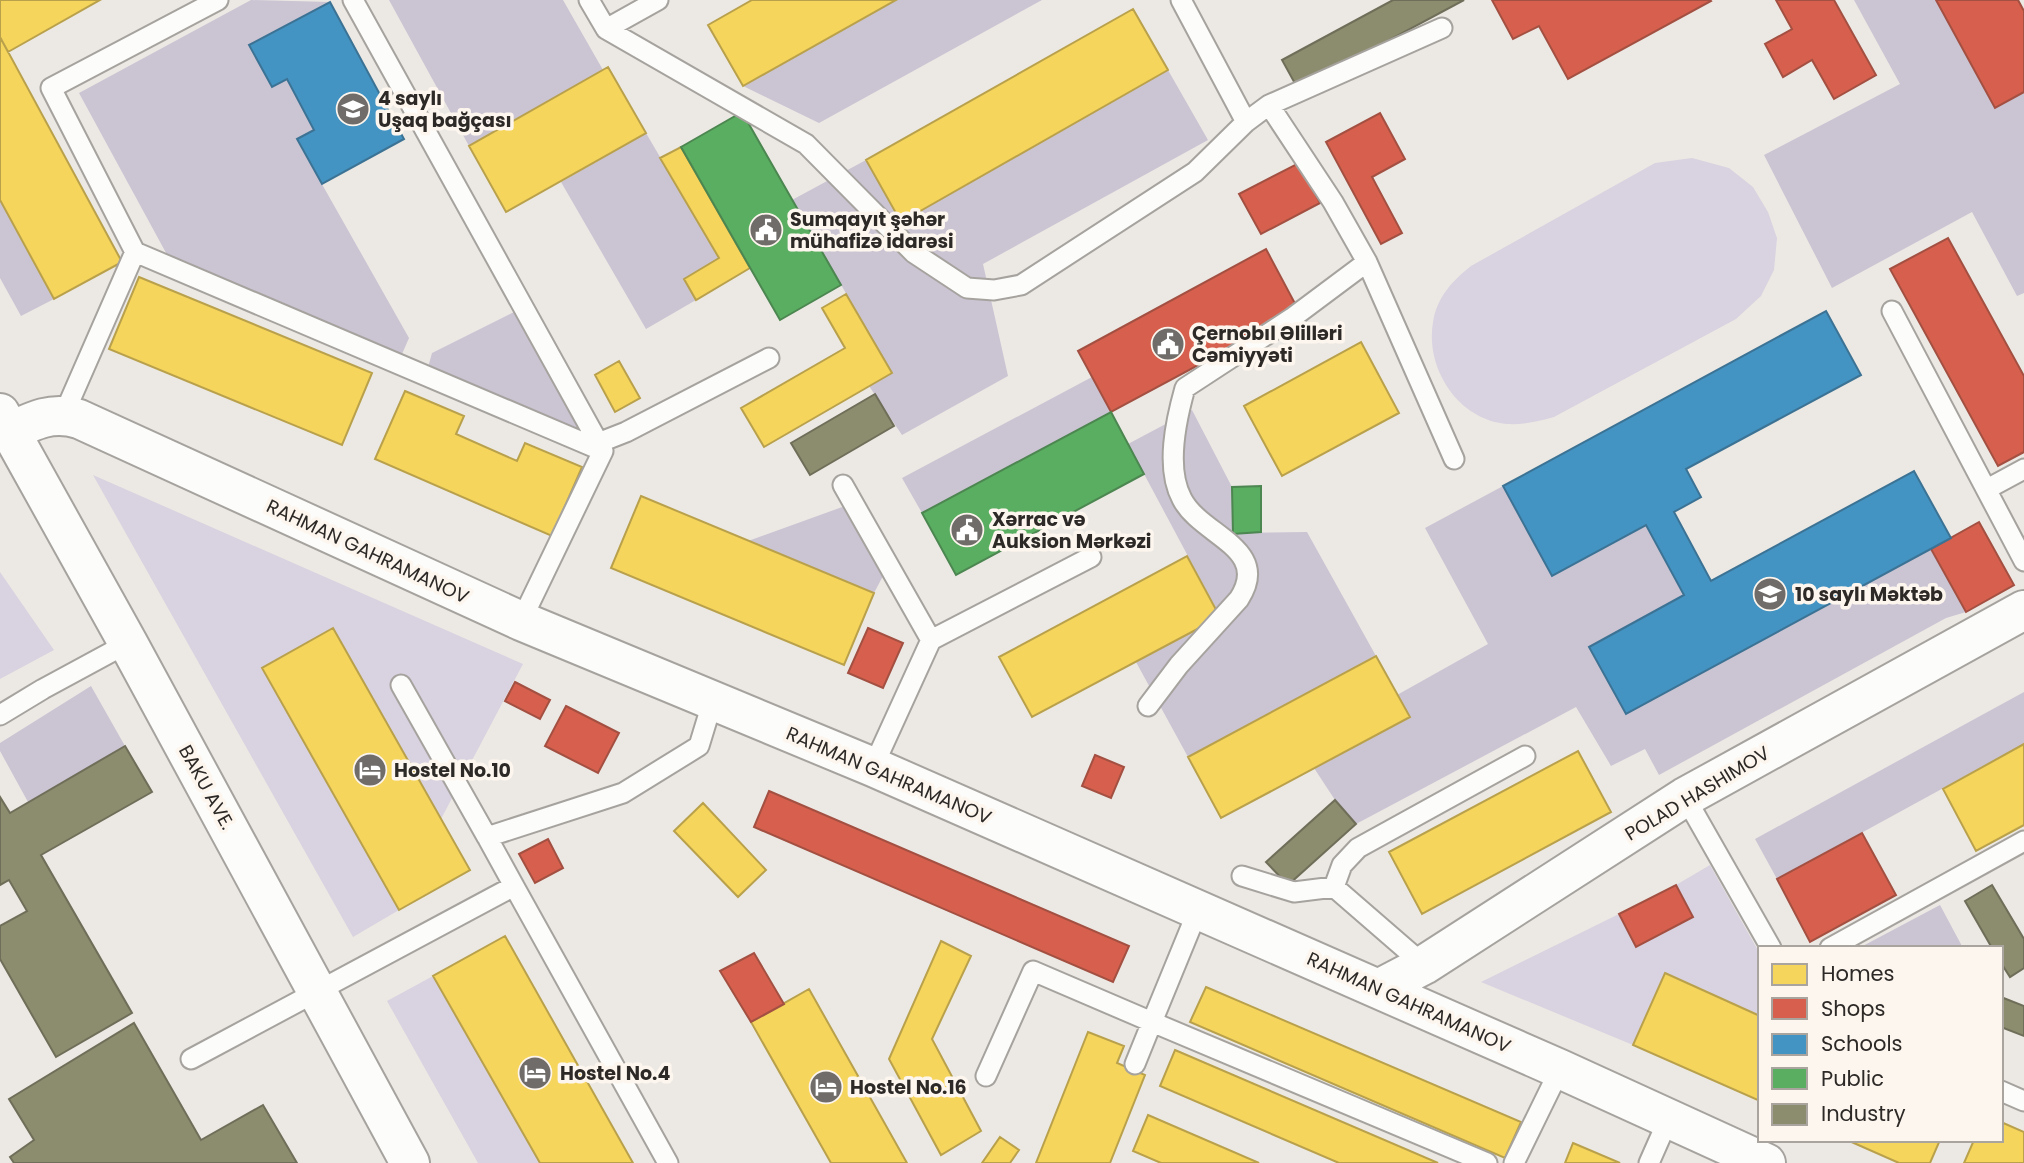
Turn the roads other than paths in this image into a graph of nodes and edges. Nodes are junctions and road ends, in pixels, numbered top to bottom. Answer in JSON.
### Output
{"nodes":[{"id":1,"x":218,"y":0,"type":"edge"},
{"id":2,"x":352,"y":0,"type":"edge"},
{"id":3,"x":589,"y":0,"type":"edge"},
{"id":4,"x":658,"y":0,"type":"edge"},
{"id":5,"x":1181,"y":0,"type":"edge"},
{"id":6,"x":1442,"y":28,"type":"dead end"},
{"id":7,"x":606,"y":29,"type":"junction"},
{"id":8,"x":1269,"y":105,"type":"junction"},
{"id":9,"x":1246,"y":122,"type":"junction"},
{"id":10,"x":135,"y":252,"type":"junction"},
{"id":11,"x":1367,"y":262,"type":"junction"},
{"id":12,"x":1892,"y":311,"type":"dead end"},
{"id":13,"x":769,"y":358,"type":"dead end"},
{"id":14,"x":64,"y":414,"type":"junction"},
{"id":15,"x":5,"y":423,"type":"edge"},
{"id":16,"x":600,"y":447,"type":"junction"},
{"id":17,"x":1454,"y":459,"type":"dead end"},
{"id":18,"x":2024,"y":469,"type":"edge"},
{"id":19,"x":843,"y":485,"type":"dead end"},
{"id":20,"x":1987,"y":489,"type":"junction"},
{"id":21,"x":1091,"y":557,"type":"dead end"},
{"id":22,"x":2024,"y":561,"type":"edge"},
{"id":23,"x":2024,"y":610,"type":"edge"},
{"id":24,"x":521,"y":621,"type":"junction"},
{"id":25,"x":931,"y":640,"type":"junction"},
{"id":26,"x":128,"y":643,"type":"junction"},
{"id":27,"x":401,"y":685,"type":"dead end"},
{"id":28,"x":713,"y":700,"type":"junction"},
{"id":29,"x":1148,"y":706,"type":"dead end"},
{"id":30,"x":0,"y":715,"type":"edge"},
{"id":31,"x":1525,"y":756,"type":"dead end"},
{"id":32,"x":873,"y":767,"type":"junction"},
{"id":33,"x":1685,"y":797,"type":"junction"},
{"id":34,"x":487,"y":837,"type":"junction"},
{"id":35,"x":2023,"y":843,"type":"edge"},
{"id":36,"x":1241,"y":876,"type":"dead end"},
{"id":37,"x":514,"y":886,"type":"junction"},
{"id":38,"x":1334,"y":887,"type":"junction"},
{"id":39,"x":1198,"y":910,"type":"junction"},
{"id":40,"x":1770,"y":946,"type":"edge"},
{"id":41,"x":1834,"y":946,"type":"edge"},
{"id":42,"x":1424,"y":965,"type":"junction"},
{"id":43,"x":1378,"y":989,"type":"junction"},
{"id":44,"x":319,"y":993,"type":"junction"},
{"id":45,"x":1152,"y":1022,"type":"junction"},
{"id":46,"x":191,"y":1059,"type":"dead end"},
{"id":47,"x":1135,"y":1064,"type":"dead end"},
{"id":48,"x":1560,"y":1069,"type":"junction"},
{"id":49,"x":986,"y":1076,"type":"dead end"},
{"id":50,"x":2003,"y":1092,"type":"edge"},
{"id":51,"x":2024,"y":1101,"type":"edge"},
{"id":52,"x":1668,"y":1120,"type":"junction"},
{"id":53,"x":410,"y":1163,"type":"edge"},
{"id":54,"x":668,"y":1163,"type":"edge"},
{"id":55,"x":1487,"y":1163,"type":"edge"},
{"id":56,"x":1514,"y":1163,"type":"edge"},
{"id":57,"x":1649,"y":1163,"type":"edge"},
{"id":58,"x":1766,"y":1163,"type":"edge"}],
"edges":[{"from":1,"to":10,"type":"lane"},
{"from":2,"to":16,"type":"lane"},
{"from":3,"to":7,"type":"lane"},
{"from":4,"to":7,"type":"lane"},
{"from":5,"to":9,"type":"lane"},
{"from":6,"to":8,"type":"lane"},
{"from":7,"to":9,"type":"lane"},
{"from":8,"to":9,"type":"lane"},
{"from":8,"to":11,"type":"lane"},
{"from":10,"to":14,"type":"lane"},
{"from":10,"to":16,"type":"lane"},
{"from":11,"to":17,"type":"lane"},
{"from":11,"to":29,"type":"lane"},
{"from":12,"to":20,"type":"lane"},
{"from":13,"to":16,"type":"lane"},
{"from":14,"to":15,"type":"street"},
{"from":14,"to":24,"type":"street","name":"RAHMAN GAHRAMANOV"},
{"from":15,"to":26,"type":"street","name":"BAKU AVE."},
{"from":16,"to":24,"type":"lane"},
{"from":18,"to":20,"type":"lane"},
{"from":19,"to":25,"type":"lane"},
{"from":20,"to":22,"type":"lane"},
{"from":21,"to":25,"type":"lane"},
{"from":23,"to":33,"type":"street","name":"POLAD HASHIMOV"},
{"from":24,"to":28,"type":"street","name":"RAHMAN GAHRAMANOV"},
{"from":25,"to":32,"type":"lane"},
{"from":26,"to":30,"type":"lane"},
{"from":26,"to":44,"type":"street","name":"BAKU AVE."},
{"from":27,"to":34,"type":"lane"},
{"from":28,"to":32,"type":"street","name":"RAHMAN GAHRAMANOV"},
{"from":28,"to":34,"type":"lane"},
{"from":31,"to":38,"type":"lane"},
{"from":32,"to":39,"type":"street","name":"RAHMAN GAHRAMANOV"},
{"from":33,"to":40,"type":"lane"},
{"from":33,"to":42,"type":"street","name":"POLAD HASHIMOV"},
{"from":34,"to":37,"type":"lane"},
{"from":35,"to":41,"type":"lane"},
{"from":36,"to":38,"type":"lane"},
{"from":37,"to":44,"type":"lane"},
{"from":37,"to":54,"type":"lane"},
{"from":38,"to":42,"type":"lane"},
{"from":39,"to":43,"type":"street","name":"RAHMAN GAHRAMANOV"},
{"from":39,"to":45,"type":"lane"},
{"from":42,"to":43,"type":"street","name":"POLAD HASHIMOV"},
{"from":43,"to":48,"type":"street","name":"RAHMAN GAHRAMANOV"},
{"from":44,"to":46,"type":"lane"},
{"from":44,"to":53,"type":"street","name":"BAKU AVE."},
{"from":45,"to":47,"type":"lane"},
{"from":45,"to":49,"type":"lane"},
{"from":45,"to":55,"type":"lane"},
{"from":48,"to":52,"type":"street","name":"RAHMAN GAHRAMANOV"},
{"from":48,"to":56,"type":"lane"},
{"from":50,"to":51,"type":"lane"},
{"from":52,"to":57,"type":"lane"},
{"from":52,"to":58,"type":"street","name":"RAHMAN GAHRAMANOV"}]}
